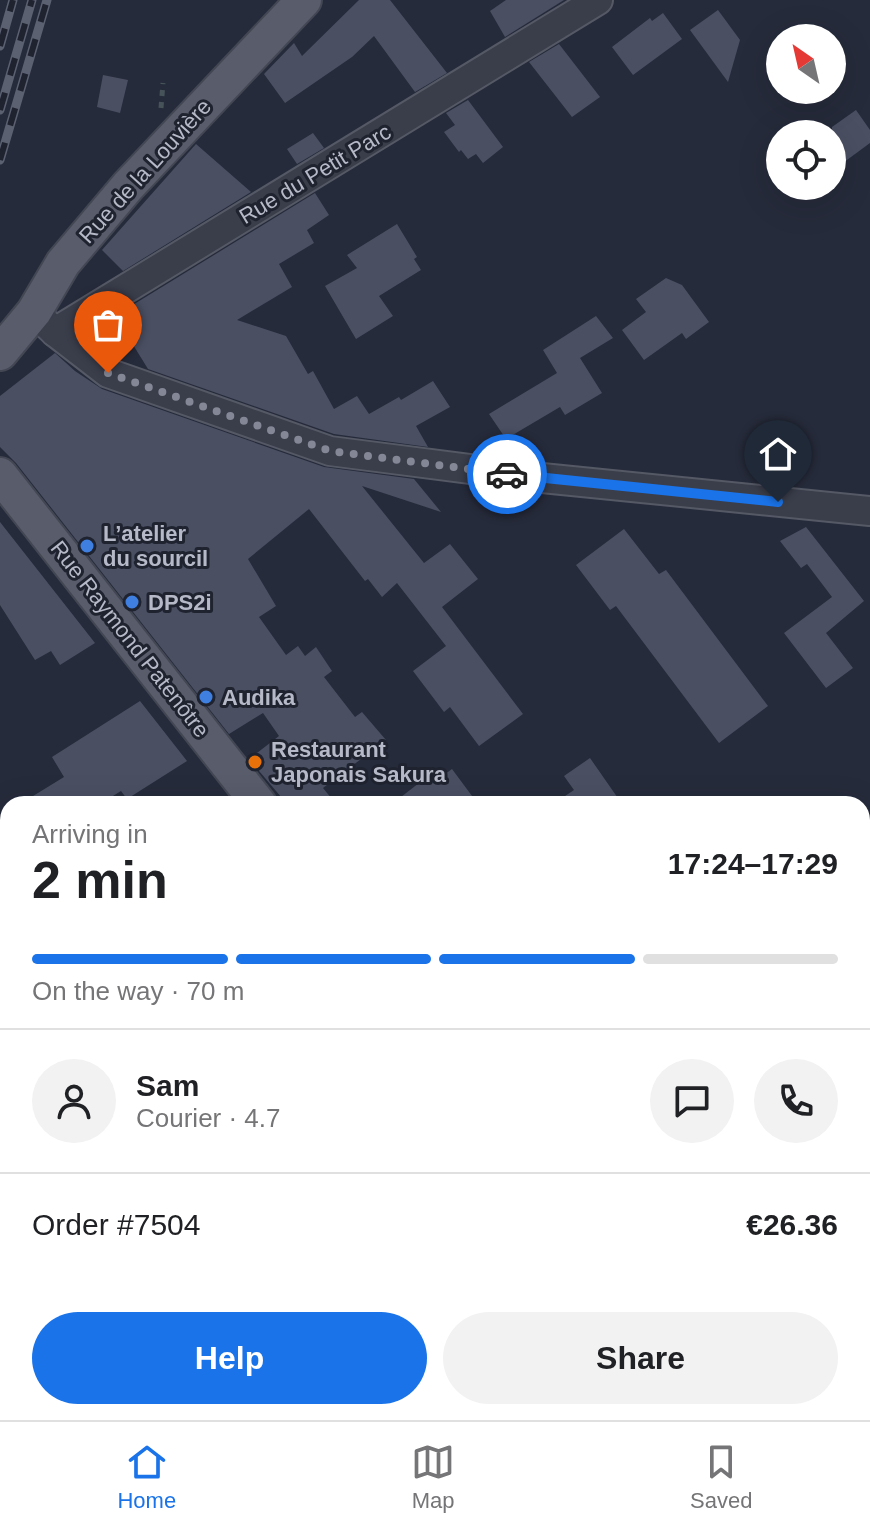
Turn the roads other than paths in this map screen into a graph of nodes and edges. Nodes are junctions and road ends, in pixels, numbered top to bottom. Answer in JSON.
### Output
{"nodes":[{"id":1,"x":304,"y":0,"type":"edge"},
{"id":2,"x":598,"y":0,"type":"edge"},
{"id":3,"x":51,"y":282,"type":"junction"},
{"id":4,"x":84,"y":314,"type":"junction"},
{"id":5,"x":44,"y":322,"type":"junction"},
{"id":6,"x":79,"y":350,"type":"junction"},
{"id":7,"x":0,"y":353,"type":"edge"},
{"id":8,"x":0,"y":475,"type":"edge"},
{"id":9,"x":870,"y":511,"type":"edge"},
{"id":10,"x":253,"y":796,"type":"edge"}],
"edges":[{"from":1,"to":3,"type":"main road","name":"Rue de la Louvière"},
{"from":2,"to":4,"type":"street","name":"Rue du Petit Parc"},
{"from":3,"to":4,"type":"street"},
{"from":3,"to":5,"type":"main road","name":"Rue de la Louvière"},
{"from":4,"to":5,"type":"street","name":"Rue du Petit Parc"},
{"from":4,"to":6,"type":"street"},
{"from":5,"to":6,"type":"street"},
{"from":5,"to":7,"type":"main road","name":"Rue de la Louvière"},
{"from":6,"to":9,"type":"street"},
{"from":8,"to":10,"type":"main road","name":"Rue Raymond Patenôtre"}]}
